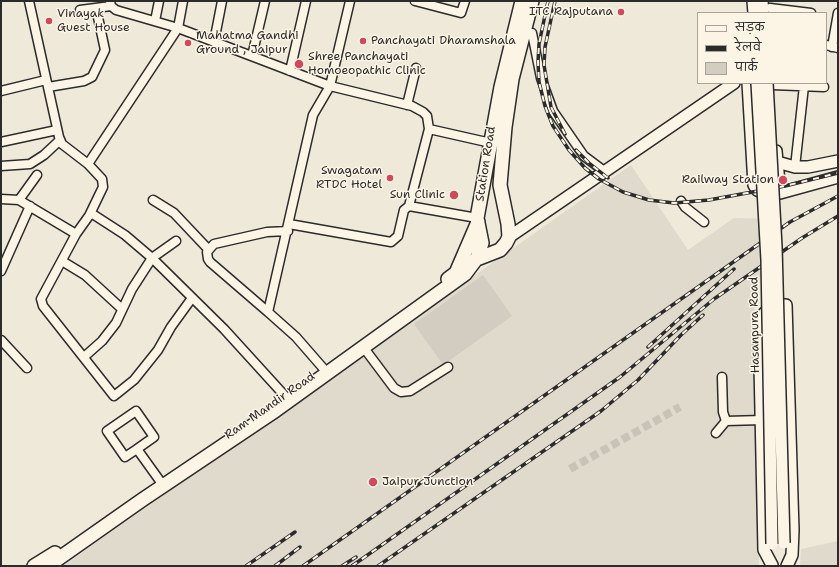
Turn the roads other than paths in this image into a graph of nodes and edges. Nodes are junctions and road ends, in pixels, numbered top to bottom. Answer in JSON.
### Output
{"nodes":[{"id":1,"x":29,"y":1,"type":"edge"},
{"id":2,"x":159,"y":1,"type":"edge"},
{"id":3,"x":183,"y":1,"type":"edge"},
{"id":4,"x":222,"y":1,"type":"edge"},
{"id":5,"x":265,"y":1,"type":"edge"},
{"id":6,"x":306,"y":1,"type":"edge"},
{"id":7,"x":350,"y":1,"type":"edge"},
{"id":8,"x":415,"y":1,"type":"edge"},
{"id":9,"x":465,"y":1,"type":"edge"},
{"id":10,"x":514,"y":1,"type":"edge"},
{"id":11,"x":522,"y":1,"type":"edge"},
{"id":12,"x":532,"y":1,"type":"edge"},
{"id":13,"x":540,"y":1,"type":"edge"},
{"id":14,"x":746,"y":1,"type":"edge"},
{"id":15,"x":753,"y":1,"type":"edge"},
{"id":16,"x":111,"y":4,"type":"edge"},
{"id":17,"x":767,"y":7,"type":"edge"},
{"id":18,"x":96,"y":8,"type":"junction"},
{"id":19,"x":80,"y":10,"type":"dead end"},
{"id":20,"x":746,"y":12,"type":"edge"},
{"id":21,"x":754,"y":12,"type":"edge"},
{"id":22,"x":804,"y":12,"type":"edge"},
{"id":23,"x":838,"y":13,"type":"edge"},
{"id":24,"x":155,"y":21,"type":"junction"},
{"id":25,"x":178,"y":28,"type":"junction"},
{"id":26,"x":532,"y":33,"type":"junction"},
{"id":27,"x":214,"y":42,"type":"junction"},
{"id":28,"x":832,"y":47,"type":"edge"},
{"id":29,"x":252,"y":56,"type":"junction"},
{"id":30,"x":416,"y":68,"type":"dead end"},
{"id":31,"x":290,"y":71,"type":"junction"},
{"id":32,"x":47,"y":84,"type":"junction"},
{"id":33,"x":733,"y":84,"type":"edge"},
{"id":34,"x":748,"y":84,"type":"edge"},
{"id":35,"x":758,"y":84,"type":"edge"},
{"id":36,"x":770,"y":84,"type":"edge"},
{"id":37,"x":330,"y":86,"type":"junction"},
{"id":38,"x":804,"y":86,"type":"junction"},
{"id":39,"x":824,"y":87,"type":"dead end"},
{"id":40,"x":1,"y":91,"type":"edge"},
{"id":41,"x":407,"y":105,"type":"junction"},
{"id":42,"x":502,"y":110,"type":"junction"},
{"id":43,"x":500,"y":126,"type":"junction"},
{"id":44,"x":57,"y":130,"type":"junction"},
{"id":45,"x":429,"y":130,"type":"junction"},
{"id":46,"x":60,"y":140,"type":"junction"},
{"id":47,"x":1,"y":142,"type":"edge"},
{"id":48,"x":491,"y":143,"type":"junction"},
{"id":49,"x":838,"y":161,"type":"edge"},
{"id":50,"x":777,"y":162,"type":"junction"},
{"id":51,"x":88,"y":164,"type":"junction"},
{"id":52,"x":1,"y":166,"type":"edge"},
{"id":53,"x":795,"y":167,"type":"junction"},
{"id":54,"x":604,"y":171,"type":"junction"},
{"id":55,"x":37,"y":175,"type":"dead end"},
{"id":56,"x":838,"y":177,"type":"edge"},
{"id":57,"x":780,"y":193,"type":"junction"},
{"id":58,"x":1,"y":199,"type":"edge"},
{"id":59,"x":19,"y":200,"type":"junction"},
{"id":60,"x":153,"y":200,"type":"dead end"},
{"id":61,"x":681,"y":201,"type":"dead end"},
{"id":62,"x":30,"y":206,"type":"junction"},
{"id":63,"x":409,"y":206,"type":"junction"},
{"id":64,"x":89,"y":216,"type":"junction"},
{"id":65,"x":704,"y":222,"type":"dead end"},
{"id":66,"x":478,"y":224,"type":"junction"},
{"id":67,"x":288,"y":228,"type":"junction"},
{"id":68,"x":508,"y":230,"type":"junction"},
{"id":69,"x":76,"y":234,"type":"junction"},
{"id":70,"x":176,"y":241,"type":"dead end"},
{"id":71,"x":208,"y":249,"type":"junction"},
{"id":72,"x":152,"y":258,"type":"junction"},
{"id":73,"x":477,"y":259,"type":"junction"},
{"id":74,"x":62,"y":261,"type":"junction"},
{"id":75,"x":1,"y":271,"type":"edge"},
{"id":76,"x":192,"y":298,"type":"junction"},
{"id":77,"x":122,"y":309,"type":"junction"},
{"id":78,"x":268,"y":312,"type":"junction"},
{"id":79,"x":1,"y":340,"type":"edge"},
{"id":80,"x":364,"y":348,"type":"junction"},
{"id":81,"x":84,"y":357,"type":"junction"},
{"id":82,"x":448,"y":367,"type":"dead end"},
{"id":83,"x":26,"y":368,"type":"dead end"},
{"id":84,"x":324,"y":368,"type":"junction"},
{"id":85,"x":722,"y":377,"type":"dead end"},
{"id":86,"x":285,"y":396,"type":"junction"},
{"id":87,"x":762,"y":420,"type":"junction"},
{"id":88,"x":726,"y":421,"type":"junction"},
{"id":89,"x":716,"y":434,"type":"dead end"},
{"id":90,"x":137,"y":449,"type":"junction"},
{"id":91,"x":160,"y":481,"type":"junction"},
{"id":92,"x":34,"y":566,"type":"edge"},
{"id":93,"x":48,"y":566,"type":"edge"},
{"id":94,"x":772,"y":566,"type":"edge"},
{"id":95,"x":786,"y":566,"type":"edge"}],
"edges":[{"from":1,"to":32,"type":"street"},
{"from":2,"to":24,"type":"street"},
{"from":3,"to":25,"type":"street"},
{"from":4,"to":27,"type":"street"},
{"from":5,"to":29,"type":"street"},
{"from":6,"to":31,"type":"street"},
{"from":7,"to":37,"type":"street"},
{"from":8,"to":9,"type":"street"},
{"from":10,"to":43,"type":"main road","name":"Station Road"},
{"from":11,"to":42,"type":"main road"},
{"from":12,"to":42,"type":"main road"},
{"from":13,"to":26,"type":"main road"},
{"from":14,"to":20,"type":"street"},
{"from":15,"to":21,"type":"street"},
{"from":16,"to":18,"type":"street"},
{"from":16,"to":24,"type":"street"},
{"from":17,"to":22,"type":"street"},
{"from":18,"to":19,"type":"street"},
{"from":18,"to":32,"type":"street"},
{"from":23,"to":28,"type":"street"},
{"from":24,"to":25,"type":"street"},
{"from":25,"to":27,"type":"street"},
{"from":25,"to":51,"type":"street"},
{"from":26,"to":43,"type":"main road"},
{"from":26,"to":54,"type":"street"},
{"from":27,"to":29,"type":"street"},
{"from":29,"to":31,"type":"street"},
{"from":30,"to":41,"type":"street"},
{"from":31,"to":37,"type":"street"},
{"from":32,"to":40,"type":"street"},
{"from":32,"to":44,"type":"street"},
{"from":33,"to":54,"type":"street"},
{"from":34,"to":57,"type":"street"},
{"from":35,"to":94,"type":"street","name":"Hasanpura Road","bridge":true},
{"from":36,"to":38,"type":"street"},
{"from":36,"to":50,"type":"street"},
{"from":36,"to":95,"type":"street","bridge":true},
{"from":37,"to":41,"type":"street"},
{"from":37,"to":67,"type":"street"},
{"from":38,"to":39,"type":"street"},
{"from":38,"to":53,"type":"street"},
{"from":41,"to":45,"type":"street"},
{"from":42,"to":43,"type":"main road"},
{"from":43,"to":48,"type":"main road","name":"Station Road"},
{"from":43,"to":68,"type":"main road","name":"Station Road"},
{"from":44,"to":46,"type":"street"},
{"from":44,"to":47,"type":"street"},
{"from":45,"to":48,"type":"street"},
{"from":45,"to":63,"type":"street"},
{"from":46,"to":51,"type":"street"},
{"from":46,"to":52,"type":"street"},
{"from":48,"to":66,"type":"main road","name":"Station Road"},
{"from":49,"to":53,"type":"street"},
{"from":50,"to":53,"type":"street"},
{"from":50,"to":57,"type":"street"},
{"from":51,"to":64,"type":"street"},
{"from":54,"to":68,"type":"street"},
{"from":55,"to":59,"type":"street"},
{"from":56,"to":57,"type":"street"},
{"from":58,"to":59,"type":"street"},
{"from":59,"to":62,"type":"street"},
{"from":60,"to":71,"type":"street"},
{"from":61,"to":65,"type":"street"},
{"from":62,"to":69,"type":"street"},
{"from":62,"to":75,"type":"street"},
{"from":63,"to":66,"type":"street"},
{"from":63,"to":67,"type":"street"},
{"from":64,"to":69,"type":"street"},
{"from":64,"to":72,"type":"street"},
{"from":66,"to":73,"type":"main road"},
{"from":66,"to":84,"type":"main road","name":"Ram Mandir Road"},
{"from":67,"to":71,"type":"street"},
{"from":67,"to":78,"type":"street"},
{"from":68,"to":73,"type":"main road"},
{"from":69,"to":74,"type":"street"},
{"from":70,"to":72,"type":"street"},
{"from":71,"to":78,"type":"street"},
{"from":72,"to":76,"type":"street"},
{"from":72,"to":77,"type":"street"},
{"from":73,"to":80,"type":"main road","name":"Ram Mandir Road"},
{"from":74,"to":77,"type":"street"},
{"from":74,"to":81,"type":"street"},
{"from":76,"to":81,"type":"street"},
{"from":76,"to":86,"type":"street"},
{"from":77,"to":81,"type":"street"},
{"from":78,"to":84,"type":"street"},
{"from":79,"to":83,"type":"street"},
{"from":80,"to":82,"type":"street"},
{"from":80,"to":93,"type":"main road","name":"Ram Mandir Road"},
{"from":84,"to":86,"type":"main road","name":"Ram Mandir Road"},
{"from":85,"to":88,"type":"street"},
{"from":86,"to":91,"type":"main road","name":"Ram Mandir Road"},
{"from":87,"to":88,"type":"street"},
{"from":87,"to":94,"type":"street"},
{"from":87,"to":95,"type":"street"},
{"from":88,"to":89,"type":"street"},
{"from":90,"to":90,"type":"street"},
{"from":90,"to":91,"type":"street"},
{"from":91,"to":92,"type":"main road","name":"Ram Mandir Road"}]}
